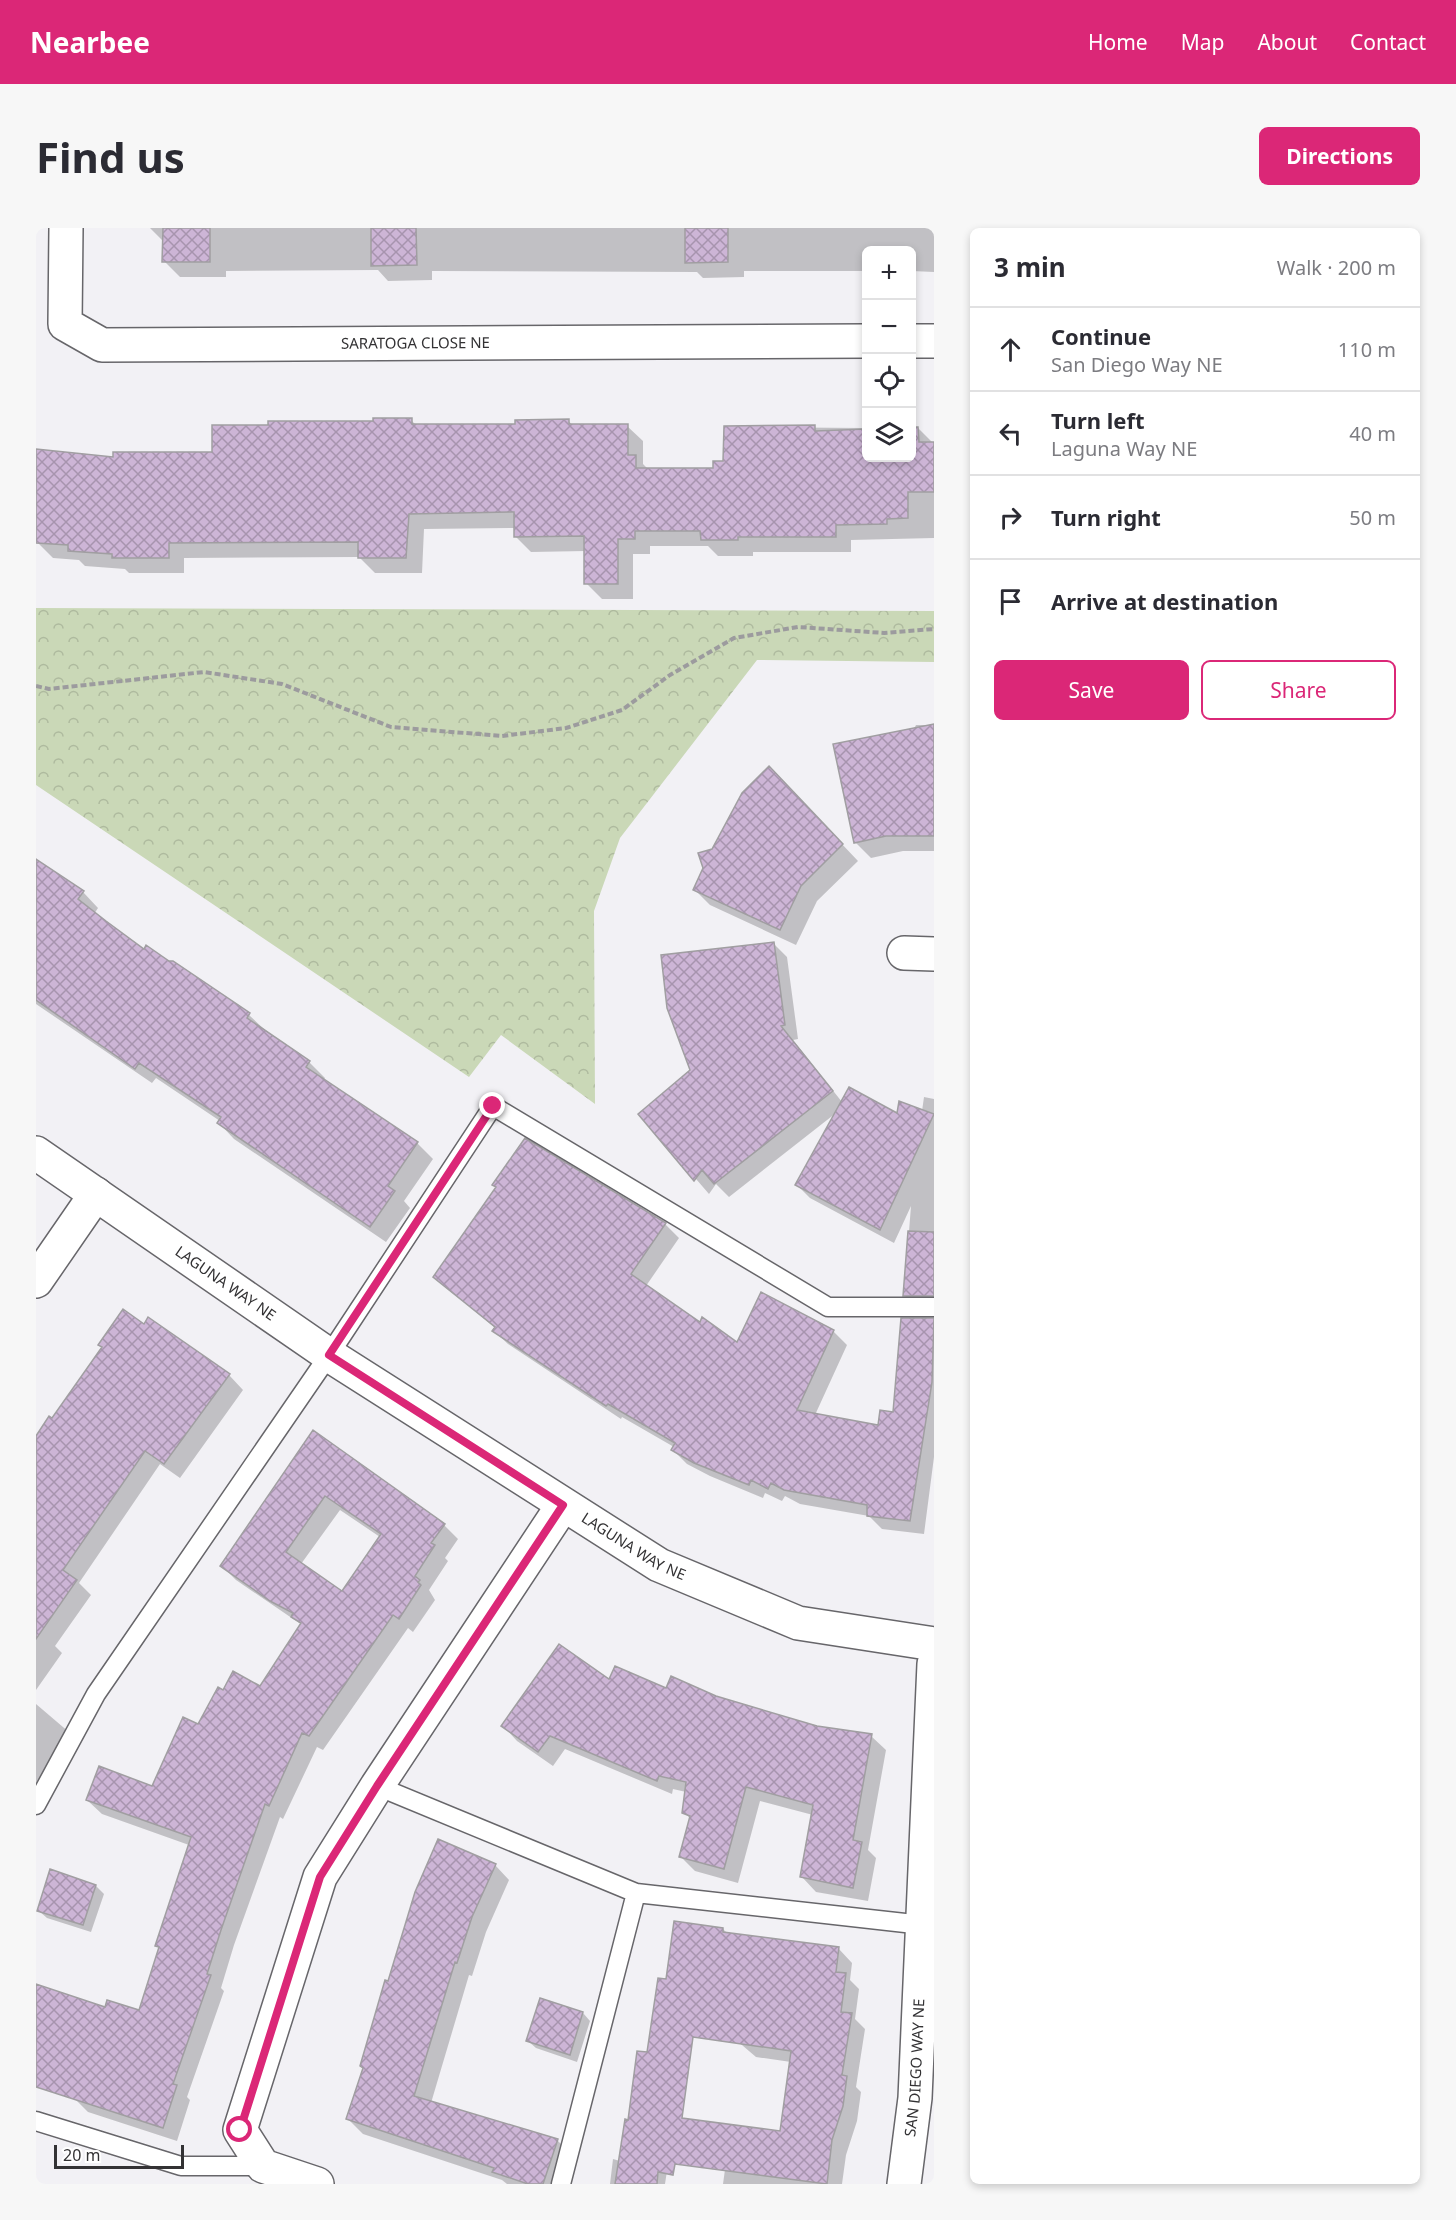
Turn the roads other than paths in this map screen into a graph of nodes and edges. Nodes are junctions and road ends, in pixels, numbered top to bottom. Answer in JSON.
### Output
{"nodes":[{"id":1,"x":66,"y":228,"type":"edge"},
{"id":2,"x":862,"y":341,"type":"edge"},
{"id":3,"x":916,"y":341,"type":"edge"},
{"id":4,"x":934,"y":341,"type":"edge"},
{"id":5,"x":36,"y":1153,"type":"edge"},
{"id":6,"x":96,"y":1194,"type":"junction"},
{"id":7,"x":36,"y":1281,"type":"edge"},
{"id":8,"x":934,"y":1307,"type":"edge"},
{"id":9,"x":329,"y":1355,"type":"junction"},
{"id":10,"x":563,"y":1505,"type":"junction"},
{"id":11,"x":934,"y":1644,"type":"edge"},
{"id":12,"x":934,"y":1664,"type":"edge"},
{"id":13,"x":377,"y":1786,"type":"junction"},
{"id":14,"x":36,"y":1805,"type":"edge"},
{"id":15,"x":636,"y":1893,"type":"junction"},
{"id":16,"x":922,"y":1925,"type":"junction"},
{"id":17,"x":36,"y":2121,"type":"edge"},
{"id":18,"x":263,"y":2166,"type":"junction"},
{"id":19,"x":317,"y":2184,"type":"edge"},
{"id":20,"x":561,"y":2184,"type":"edge"},
{"id":21,"x":904,"y":2184,"type":"edge"}],
"edges":[{"from":1,"to":2,"type":"street","name":"SARATOGA CLOSE NE"},
{"from":3,"to":4,"type":"street"},
{"from":5,"to":6,"type":"street","name":"LAGUNA WAY NE"},
{"from":6,"to":7,"type":"street"},
{"from":6,"to":9,"type":"street","name":"LAGUNA WAY NE"},
{"from":8,"to":9,"type":"lane"},
{"from":9,"to":10,"type":"street","name":"LAGUNA WAY NE"},
{"from":9,"to":14,"type":"lane"},
{"from":10,"to":11,"type":"street","name":"LAGUNA WAY NE"},
{"from":10,"to":13,"type":"street"},
{"from":12,"to":16,"type":"street","name":"SAN DIEGO WAY NE"},
{"from":13,"to":15,"type":"lane"},
{"from":13,"to":18,"type":"street"},
{"from":15,"to":16,"type":"lane"},
{"from":15,"to":20,"type":"lane"},
{"from":16,"to":21,"type":"street","name":"SAN DIEGO WAY NE"},
{"from":17,"to":18,"type":"lane"},
{"from":18,"to":19,"type":"street"}]}
